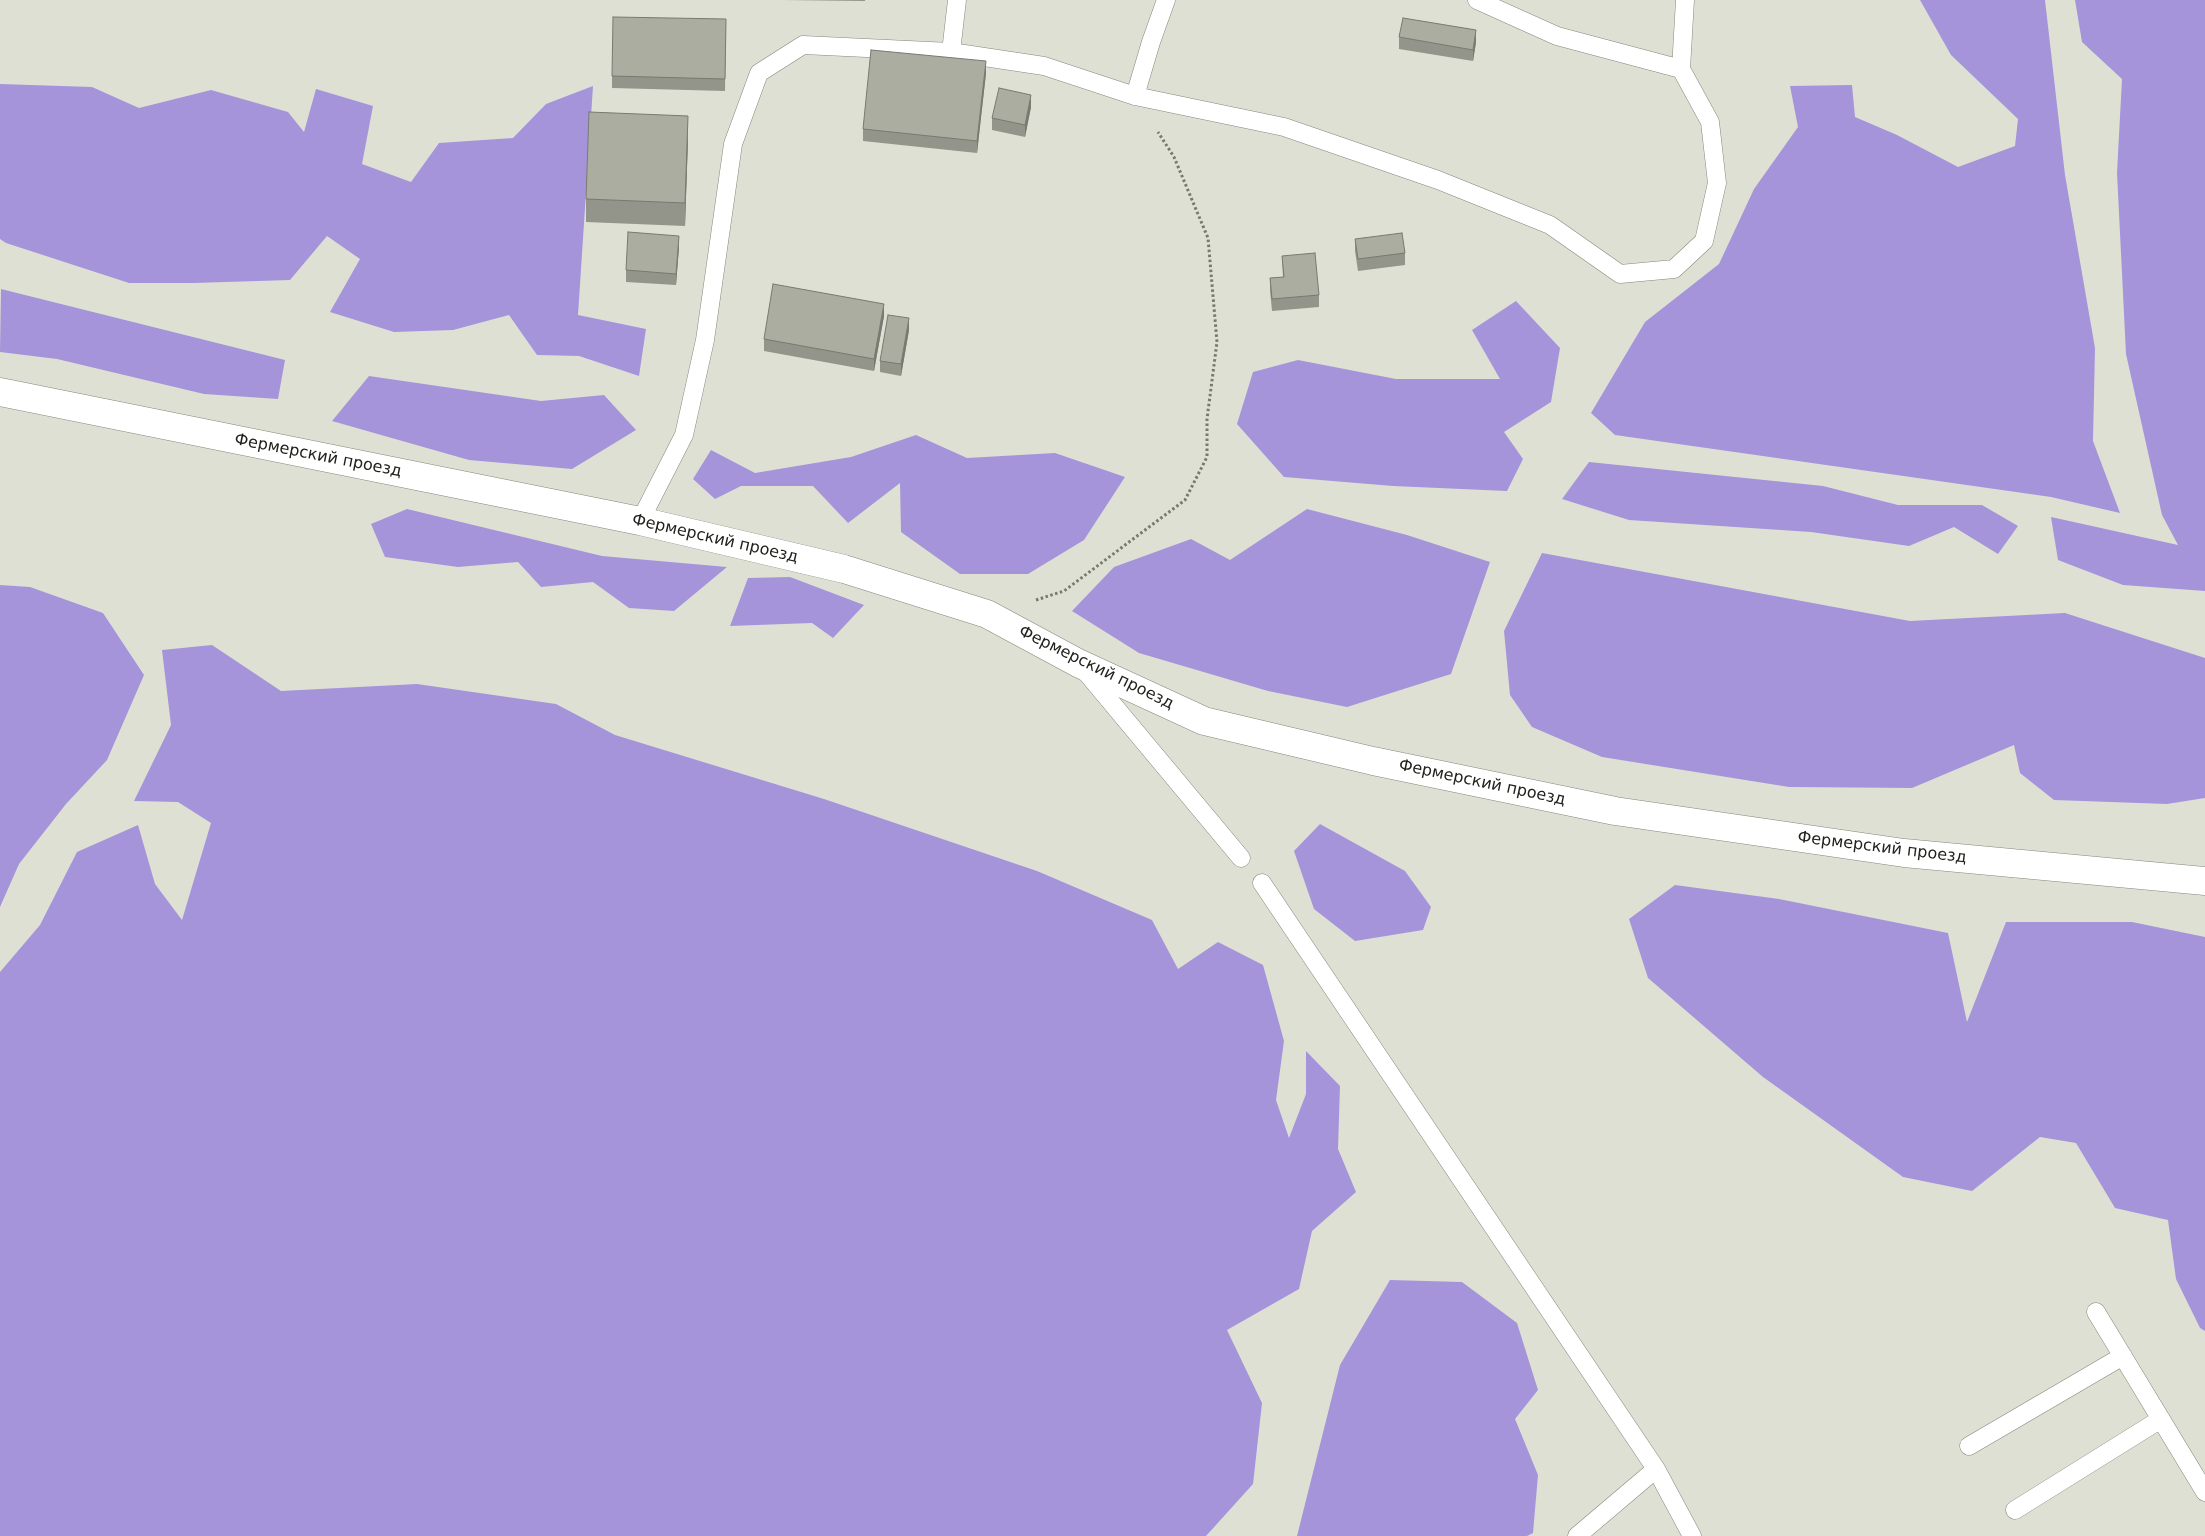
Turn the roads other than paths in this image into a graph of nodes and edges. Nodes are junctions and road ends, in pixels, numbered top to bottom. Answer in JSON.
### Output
{"nodes":[{"id":1,"x":957,"y":0,"type":"edge"},
{"id":2,"x":1166,"y":0,"type":"edge"},
{"id":3,"x":1477,"y":0,"type":"edge"},
{"id":4,"x":1685,"y":0,"type":"edge"},
{"id":5,"x":951,"y":52,"type":"junction"},
{"id":6,"x":1682,"y":69,"type":"junction"},
{"id":7,"x":1136,"y":96,"type":"junction"},
{"id":8,"x":0,"y":392,"type":"edge"},
{"id":9,"x":640,"y":521,"type":"junction"},
{"id":10,"x":1078,"y":663,"type":"junction"},
{"id":11,"x":1242,"y":858,"type":"dead end"},
{"id":12,"x":2205,"y":881,"type":"edge"},
{"id":13,"x":1262,"y":883,"type":"dead end"},
{"id":14,"x":2096,"y":1312,"type":"dead end"},
{"id":15,"x":2123,"y":1356,"type":"junction"},
{"id":16,"x":2161,"y":1419,"type":"junction"},
{"id":17,"x":1969,"y":1446,"type":"dead end"},
{"id":18,"x":1656,"y":1469,"type":"junction"},
{"id":19,"x":2205,"y":1492,"type":"edge"},
{"id":20,"x":2015,"y":1510,"type":"dead end"},
{"id":21,"x":1576,"y":1536,"type":"edge"},
{"id":22,"x":1692,"y":1536,"type":"edge"}],
"edges":[{"from":1,"to":5,"type":"lane"},
{"from":2,"to":7,"type":"lane"},
{"from":3,"to":6,"type":"lane"},
{"from":4,"to":6,"type":"lane"},
{"from":5,"to":7,"type":"lane"},
{"from":5,"to":9,"type":"lane"},
{"from":6,"to":7,"type":"lane"},
{"from":8,"to":9,"type":"street","name":"Фермерский проезд"},
{"from":9,"to":10,"type":"street","name":"Фермерский проезд"},
{"from":10,"to":11,"type":"lane"},
{"from":10,"to":12,"type":"street","name":"Фермерский проезд"},
{"from":13,"to":18,"type":"lane"},
{"from":14,"to":15,"type":"lane"},
{"from":15,"to":16,"type":"lane"},
{"from":15,"to":17,"type":"lane"},
{"from":16,"to":19,"type":"lane"},
{"from":16,"to":20,"type":"lane"},
{"from":18,"to":21,"type":"lane"},
{"from":18,"to":22,"type":"lane"}]}
